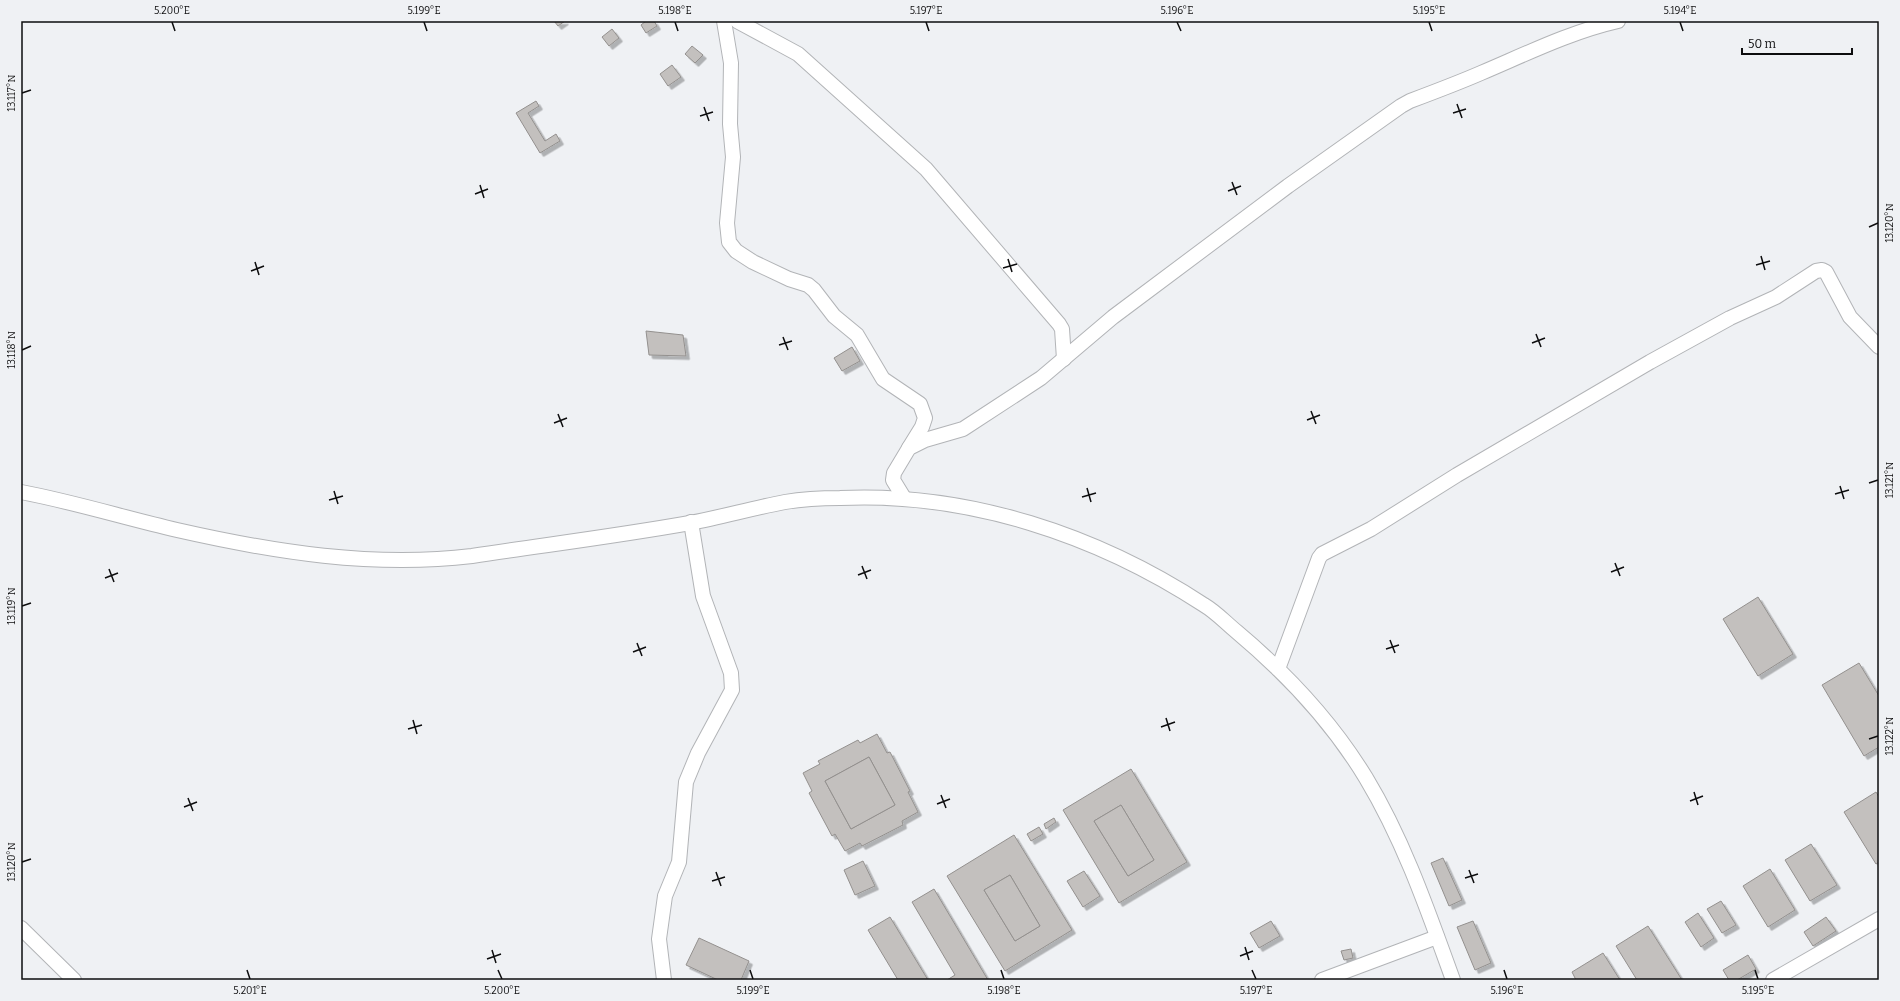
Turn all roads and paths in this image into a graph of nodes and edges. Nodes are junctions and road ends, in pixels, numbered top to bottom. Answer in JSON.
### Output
{"nodes":[{"id":1,"x":724,"y":21,"type":"edge"},
{"id":2,"x":737,"y":21,"type":"edge"},
{"id":3,"x":1618,"y":21,"type":"edge"},
{"id":4,"x":1879,"y":348,"type":"edge"},
{"id":5,"x":1064,"y":359,"type":"junction"},
{"id":6,"x":909,"y":448,"type":"junction"},
{"id":7,"x":21,"y":492,"type":"edge"},
{"id":8,"x":904,"y":498,"type":"junction"},
{"id":9,"x":691,"y":522,"type":"junction"},
{"id":10,"x":1278,"y":669,"type":"junction"},
{"id":11,"x":1879,"y":918,"type":"edge"},
{"id":12,"x":21,"y":928,"type":"edge"},
{"id":13,"x":1437,"y":937,"type":"junction"},
{"id":14,"x":74,"y":980,"type":"edge"},
{"id":15,"x":664,"y":980,"type":"edge"},
{"id":16,"x":1322,"y":980,"type":"edge"},
{"id":17,"x":1453,"y":980,"type":"edge"},
{"id":18,"x":1773,"y":980,"type":"edge"}],
"edges":[{"from":1,"to":6,"type":"street"},
{"from":2,"to":5,"type":"street"},
{"from":3,"to":5,"type":"street"},
{"from":4,"to":10,"type":"street"},
{"from":5,"to":6,"type":"street"},
{"from":6,"to":8,"type":"street"},
{"from":7,"to":9,"type":"street"},
{"from":8,"to":9,"type":"street"},
{"from":8,"to":10,"type":"street"},
{"from":9,"to":15,"type":"street"},
{"from":10,"to":13,"type":"street"},
{"from":11,"to":18,"type":"street"},
{"from":12,"to":14,"type":"street"},
{"from":13,"to":16,"type":"street"},
{"from":13,"to":17,"type":"street"}]}
